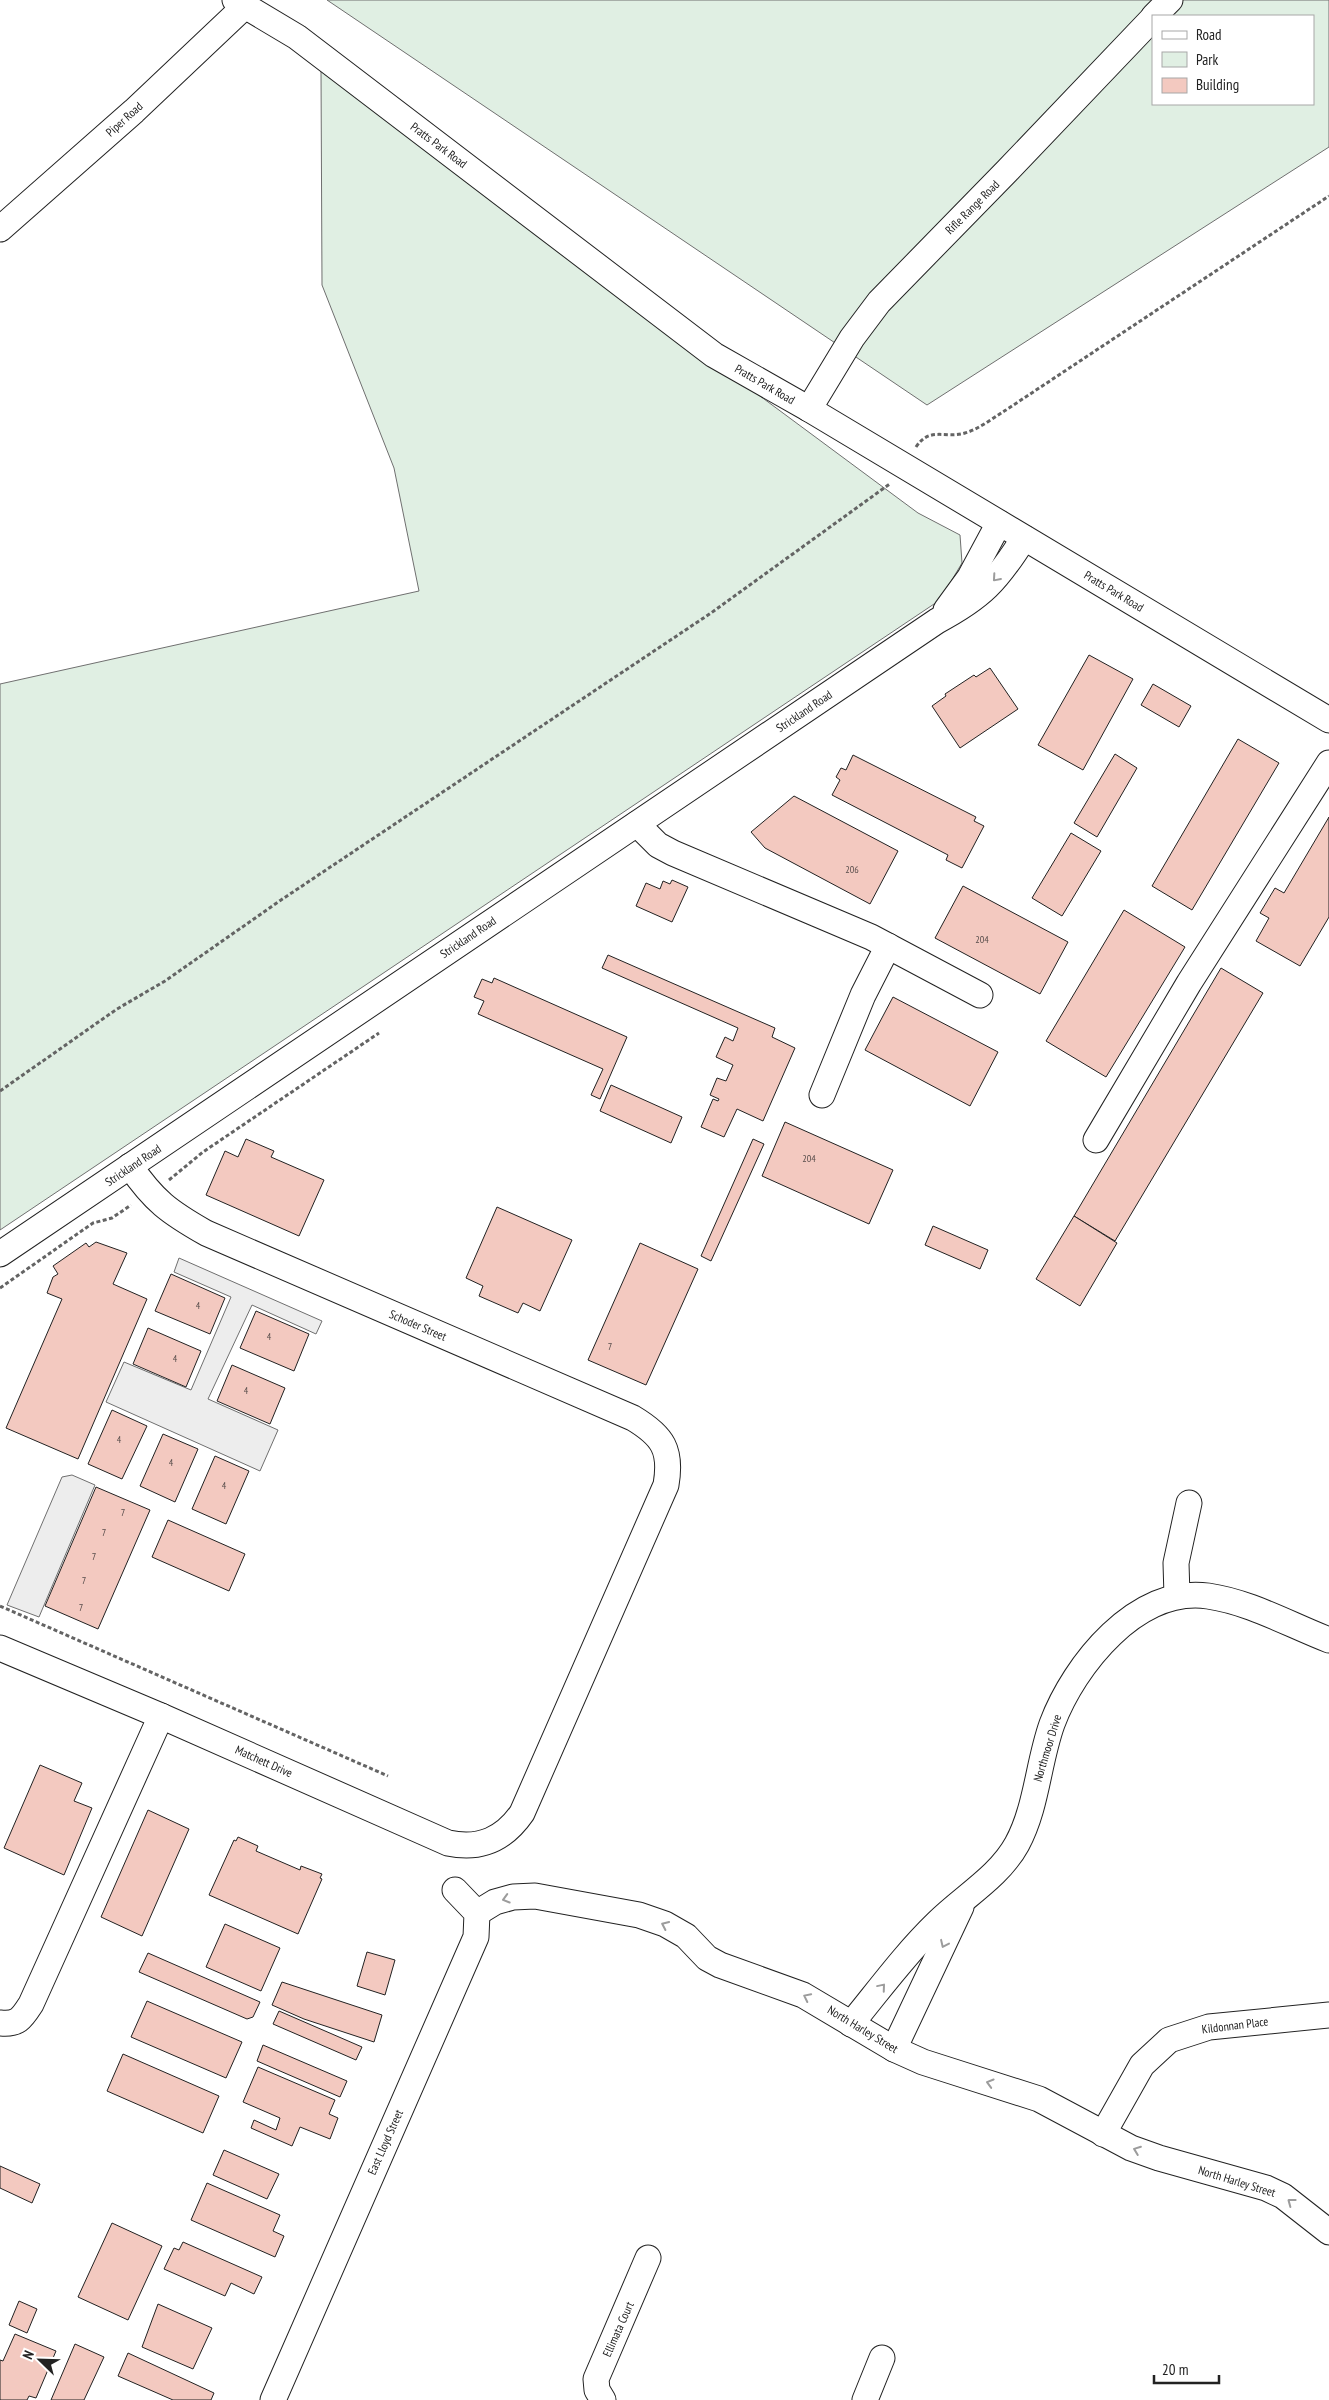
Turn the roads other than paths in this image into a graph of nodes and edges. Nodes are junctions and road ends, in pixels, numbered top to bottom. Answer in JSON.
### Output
{"nodes":[{"id":1,"x":1170,"y":0,"type":"edge"},
{"id":2,"x":240,"y":3,"type":"edge"},
{"id":3,"x":1155,"y":15,"type":"edge"},
{"id":4,"x":1152,"y":18,"type":"edge"},
{"id":5,"x":0,"y":229,"type":"edge"},
{"id":6,"x":809,"y":409,"type":"junction"},
{"id":7,"x":999,"y":523,"type":"junction"},
{"id":8,"x":1024,"y":538,"type":"junction"},
{"id":9,"x":937,"y":621,"type":"junction"},
{"id":10,"x":1329,"y":720,"type":"edge"},
{"id":11,"x":1329,"y":762,"type":"edge"},
{"id":12,"x":637,"y":824,"type":"junction"},
{"id":13,"x":888,"y":946,"type":"junction"},
{"id":14,"x":980,"y":995,"type":"dead end"},
{"id":15,"x":822,"y":1095,"type":"dead end"},
{"id":16,"x":1096,"y":1140,"type":"dead end"},
{"id":17,"x":130,"y":1166,"type":"junction"},
{"id":18,"x":0,"y":1254,"type":"edge"},
{"id":19,"x":1189,"y":1503,"type":"dead end"},
{"id":20,"x":1177,"y":1596,"type":"junction"},
{"id":21,"x":1329,"y":1640,"type":"edge"},
{"id":22,"x":2,"y":1654,"type":"edge"},
{"id":23,"x":161,"y":1716,"type":"junction"},
{"id":24,"x":522,"y":1813,"type":"joint"},
{"id":25,"x":455,"y":1890,"type":"dead end"},
{"id":26,"x":965,"y":1900,"type":"junction"},
{"id":27,"x":477,"y":1912,"type":"junction"},
{"id":28,"x":1329,"y":2015,"type":"edge"},
{"id":29,"x":0,"y":2023,"type":"edge"},
{"id":30,"x":851,"y":2024,"type":"junction"},
{"id":31,"x":894,"y":2050,"type":"junction"},
{"id":32,"x":1103,"y":2134,"type":"junction"},
{"id":33,"x":1329,"y":2232,"type":"edge"},
{"id":34,"x":648,"y":2258,"type":"dead end"},
{"id":35,"x":882,"y":2358,"type":"dead end"},
{"id":36,"x":272,"y":2400,"type":"edge"},
{"id":37,"x":603,"y":2400,"type":"edge"},
{"id":38,"x":865,"y":2400,"type":"edge"}],
"edges":[{"from":1,"to":3,"type":"street","name":"Rifle Range Road"},
{"from":2,"to":5,"type":"street","name":"Piper Road"},
{"from":2,"to":6,"type":"street","name":"Pratts Park Road"},
{"from":4,"to":6,"type":"street","name":"Rifle Range Road"},
{"from":6,"to":7,"type":"street","name":"Pratts Park Road"},
{"from":7,"to":8,"type":"street","name":"Pratts Park Road"},
{"from":7,"to":9,"type":"street","name":"Strickland Road"},
{"from":8,"to":9,"type":"street","name":"Strickland Road","one_way":true},
{"from":8,"to":10,"type":"street","name":"Pratts Park Road"},
{"from":9,"to":12,"type":"street","name":"Strickland Road"},
{"from":11,"to":16,"type":"street"},
{"from":12,"to":13,"type":"street"},
{"from":12,"to":17,"type":"street","name":"Strickland Road"},
{"from":13,"to":14,"type":"street"},
{"from":13,"to":15,"type":"street"},
{"from":17,"to":18,"type":"street","name":"Strickland Road"},
{"from":17,"to":24,"type":"street","name":"Schoder Street"},
{"from":19,"to":20,"type":"street"},
{"from":20,"to":21,"type":"street","name":"Northmoor Drive"},
{"from":20,"to":26,"type":"street","name":"Northmoor Drive"},
{"from":22,"to":23,"type":"street","name":"Matchett Drive"},
{"from":23,"to":24,"type":"street","name":"Matchett Drive"},
{"from":23,"to":29,"type":"street"},
{"from":25,"to":27,"type":"street"},
{"from":30,"to":26,"type":"street","name":"Northmoor Drive","one_way":true},
{"from":26,"to":31,"type":"street","name":"Northmoor Drive","one_way":true},
{"from":30,"to":27,"type":"street","name":"North Harley Street","one_way":true},
{"from":27,"to":36,"type":"street","name":"East Lloyd Street"},
{"from":28,"to":32,"type":"street","name":"Kildonnan Place"},
{"from":30,"to":31,"type":"street","name":"North Harley Street"},
{"from":32,"to":31,"type":"street","name":"North Harley Street","one_way":true},
{"from":33,"to":32,"type":"street","name":"North Harley Street","one_way":true},
{"from":34,"to":37,"type":"street","name":"Ellimata Court"},
{"from":35,"to":38,"type":"street"}]}
